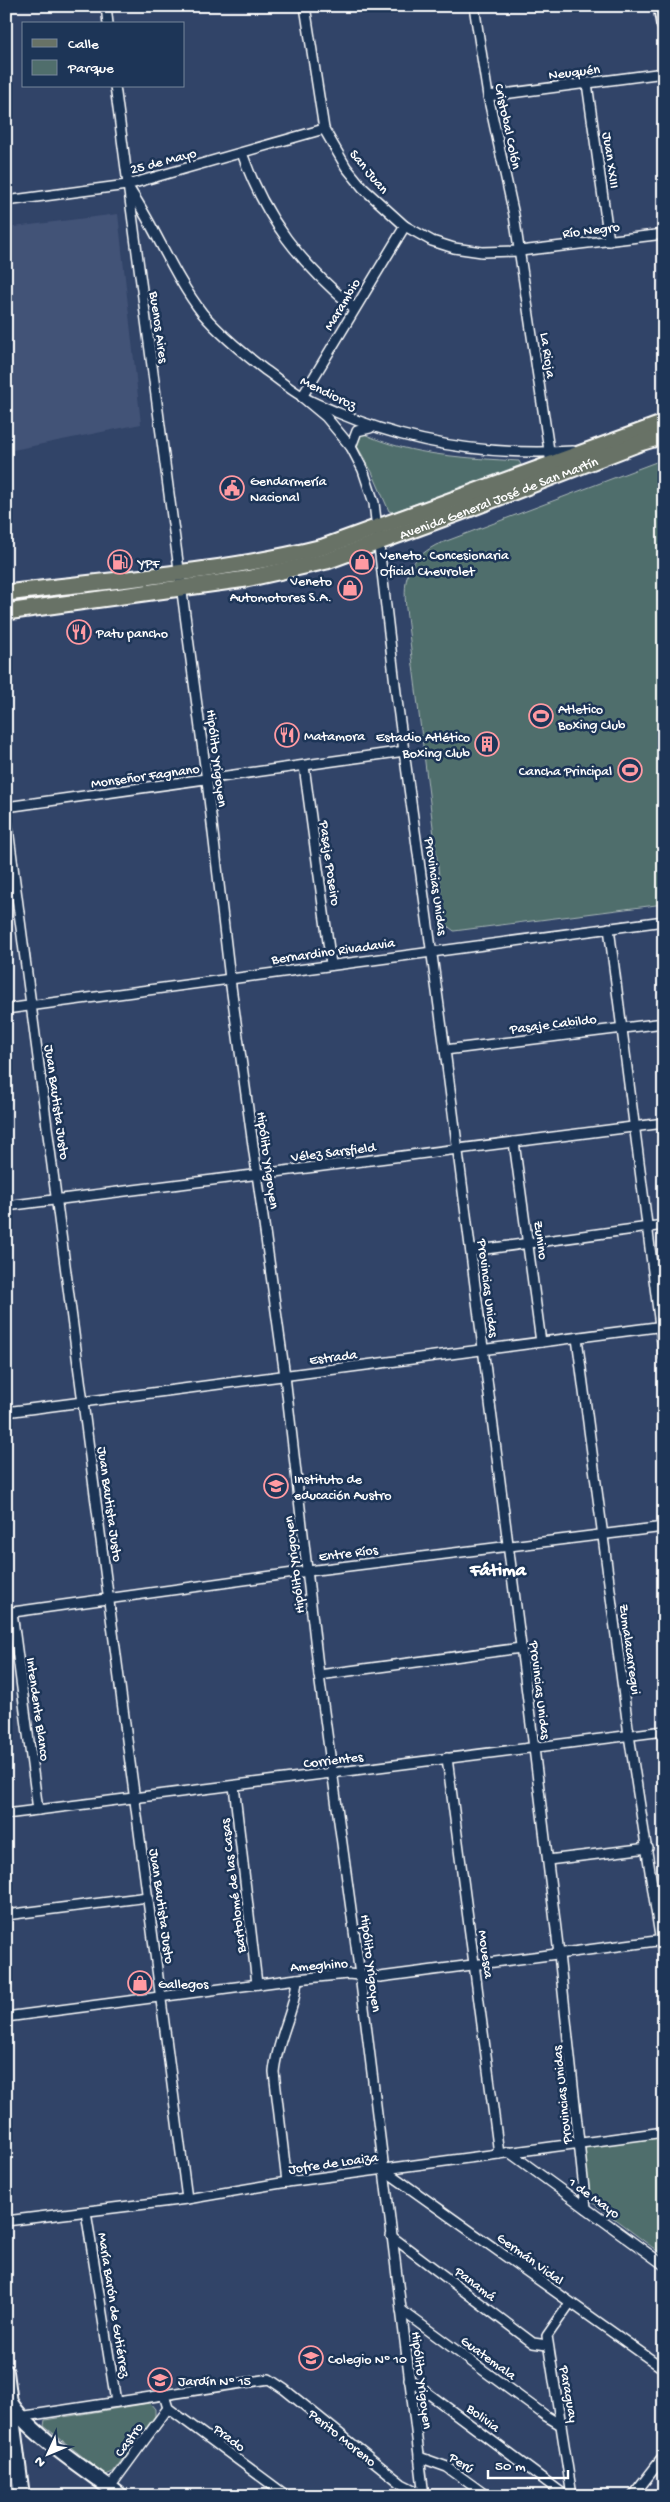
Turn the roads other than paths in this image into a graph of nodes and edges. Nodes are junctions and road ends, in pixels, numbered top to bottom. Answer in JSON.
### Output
{"nodes":[{"id":1,"x":106,"y":6,"type":"edge"},
{"id":2,"x":305,"y":6,"type":"edge"},
{"id":3,"x":474,"y":6,"type":"edge"},
{"id":4,"x":661,"y":6,"type":"edge"},
{"id":5,"x":108,"y":22,"type":"edge"},
{"id":6,"x":664,"y":24,"type":"edge"},
{"id":7,"x":664,"y":73,"type":"edge"},
{"id":8,"x":587,"y":83,"type":"junction"},
{"id":9,"x":115,"y":88,"type":"edge"},
{"id":10,"x":488,"y":96,"type":"junction"},
{"id":11,"x":324,"y":129,"type":"junction"},
{"id":12,"x":242,"y":153,"type":"junction"},
{"id":13,"x":127,"y":185,"type":"junction"},
{"id":14,"x":6,"y":201,"type":"edge"},
{"id":15,"x":405,"y":226,"type":"junction"},
{"id":16,"x":664,"y":234,"type":"edge"},
{"id":17,"x":609,"y":241,"type":"junction"},
{"id":18,"x":520,"y":251,"type":"junction"},
{"id":19,"x":354,"y":308,"type":"junction"},
{"id":20,"x":302,"y":397,"type":"junction"},
{"id":21,"x":664,"y":423,"type":"edge"},
{"id":22,"x":373,"y":428,"type":"junction"},
{"id":23,"x":664,"y":436,"type":"edge"},
{"id":24,"x":350,"y":447,"type":"junction"},
{"id":25,"x":550,"y":458,"type":"junction"},
{"id":26,"x":379,"y":534,"type":"junction"},
{"id":27,"x":179,"y":572,"type":"junction"},
{"id":28,"x":182,"y":589,"type":"junction"},
{"id":29,"x":8,"y":590,"type":"edge"},
{"id":30,"x":6,"y":612,"type":"edge"},
{"id":31,"x":405,"y":751,"type":"junction"},
{"id":32,"x":304,"y":766,"type":"junction"},
{"id":33,"x":207,"y":780,"type":"junction"},
{"id":34,"x":6,"y":807,"type":"edge"},
{"id":35,"x":6,"y":813,"type":"edge"},
{"id":36,"x":664,"y":921,"type":"edge"},
{"id":37,"x":609,"y":928,"type":"junction"},
{"id":38,"x":432,"y":950,"type":"junction"},
{"id":39,"x":331,"y":964,"type":"junction"},
{"id":40,"x":230,"y":979,"type":"junction"},
{"id":41,"x":30,"y":1006,"type":"junction"},
{"id":42,"x":6,"y":1009,"type":"edge"},
{"id":43,"x":664,"y":1023,"type":"edge"},
{"id":44,"x":622,"y":1028,"type":"junction"},
{"id":45,"x":445,"y":1050,"type":"junction"},
{"id":46,"x":664,"y":1123,"type":"edge"},
{"id":47,"x":634,"y":1127,"type":"junction"},
{"id":48,"x":514,"y":1142,"type":"junction"},
{"id":49,"x":457,"y":1149,"type":"junction"},
{"id":50,"x":257,"y":1174,"type":"junction"},
{"id":51,"x":57,"y":1200,"type":"junction"},
{"id":52,"x":6,"y":1206,"type":"edge"},
{"id":53,"x":664,"y":1225,"type":"edge"},
{"id":54,"x":647,"y":1227,"type":"junction"},
{"id":55,"x":528,"y":1243,"type":"junction"},
{"id":56,"x":471,"y":1251,"type":"junction"},
{"id":57,"x":662,"y":1326,"type":"edge"},
{"id":58,"x":577,"y":1338,"type":"junction"},
{"id":59,"x":541,"y":1342,"type":"junction"},
{"id":60,"x":484,"y":1350,"type":"junction"},
{"id":61,"x":664,"y":1357,"type":"edge"},
{"id":62,"x":285,"y":1376,"type":"junction"},
{"id":63,"x":83,"y":1404,"type":"junction"},
{"id":64,"x":6,"y":1412,"type":"edge"},
{"id":65,"x":664,"y":1527,"type":"edge"},
{"id":66,"x":602,"y":1534,"type":"junction"},
{"id":67,"x":509,"y":1546,"type":"junction"},
{"id":68,"x":308,"y":1571,"type":"junction"},
{"id":69,"x":110,"y":1598,"type":"junction"},
{"id":70,"x":9,"y":1612,"type":"edge"},
{"id":71,"x":522,"y":1648,"type":"junction"},
{"id":72,"x":319,"y":1675,"type":"junction"},
{"id":73,"x":664,"y":1731,"type":"edge"},
{"id":74,"x":630,"y":1735,"type":"junction"},
{"id":75,"x":534,"y":1748,"type":"junction"},
{"id":76,"x":447,"y":1758,"type":"junction"},
{"id":77,"x":332,"y":1772,"type":"junction"},
{"id":78,"x":234,"y":1786,"type":"junction"},
{"id":79,"x":135,"y":1797,"type":"junction"},
{"id":80,"x":38,"y":1810,"type":"junction"},
{"id":81,"x":6,"y":1814,"type":"edge"},
{"id":82,"x":648,"y":1848,"type":"junction"},
{"id":83,"x":548,"y":1860,"type":"junction"},
{"id":84,"x":148,"y":1897,"type":"junction"},
{"id":85,"x":6,"y":1915,"type":"edge"},
{"id":86,"x":662,"y":1941,"type":"edge"},
{"id":87,"x":559,"y":1954,"type":"junction"},
{"id":88,"x":664,"y":1962,"type":"edge"},
{"id":89,"x":475,"y":1964,"type":"junction"},
{"id":90,"x":360,"y":1976,"type":"junction"},
{"id":91,"x":297,"y":1979,"type":"junction"},
{"id":92,"x":257,"y":1984,"type":"junction"},
{"id":93,"x":161,"y":1996,"type":"junction"},
{"id":94,"x":6,"y":2017,"type":"edge"},
{"id":95,"x":664,"y":2132,"type":"edge"},
{"id":96,"x":580,"y":2144,"type":"junction"},
{"id":97,"x":509,"y":2152,"type":"junction"},
{"id":98,"x":499,"y":2154,"type":"junction"},
{"id":99,"x":383,"y":2169,"type":"junction"},
{"id":100,"x":287,"y":2182,"type":"junction"},
{"id":101,"x":187,"y":2199,"type":"junction"},
{"id":102,"x":586,"y":2208,"type":"junction"},
{"id":103,"x":86,"y":2212,"type":"junction"},
{"id":104,"x":6,"y":2221,"type":"edge"},
{"id":105,"x":391,"y":2236,"type":"junction"},
{"id":106,"x":664,"y":2265,"type":"edge"},
{"id":107,"x":570,"y":2304,"type":"junction"},
{"id":108,"x":401,"y":2310,"type":"junction"},
{"id":109,"x":547,"y":2345,"type":"junction"},
{"id":110,"x":664,"y":2369,"type":"edge"},
{"id":111,"x":6,"y":2372,"type":"edge"},
{"id":112,"x":409,"y":2379,"type":"junction"},
{"id":113,"x":164,"y":2395,"type":"junction"},
{"id":114,"x":116,"y":2402,"type":"junction"},
{"id":115,"x":168,"y":2408,"type":"junction"},
{"id":116,"x":12,"y":2423,"type":"edge"},
{"id":117,"x":561,"y":2425,"type":"junction"},
{"id":118,"x":664,"y":2456,"type":"edge"},
{"id":119,"x":419,"y":2457,"type":"junction"},
{"id":120,"x":114,"y":2493,"type":"edge"},
{"id":121,"x":424,"y":2495,"type":"edge"},
{"id":122,"x":22,"y":2496,"type":"edge"},
{"id":123,"x":287,"y":2496,"type":"edge"},
{"id":124,"x":487,"y":2496,"type":"edge"},
{"id":125,"x":566,"y":2496,"type":"edge"},
{"id":126,"x":572,"y":2496,"type":"edge"},
{"id":127,"x":633,"y":2496,"type":"edge"}],
"edges":[{"from":1,"to":5,"type":"street"},
{"from":2,"to":11,"type":"street","name":"San Juan"},
{"from":3,"to":10,"type":"street","name":"Cristobal Colón"},
{"from":4,"to":6,"type":"street"},
{"from":7,"to":8,"type":"street","name":"Neuquén"},
{"from":8,"to":10,"type":"street","name":"Neuquén"},
{"from":8,"to":17,"type":"street","name":"Juan XXIII"},
{"from":9,"to":13,"type":"street","name":"Buenos Aires"},
{"from":10,"to":18,"type":"street","name":"Cristobal Colón"},
{"from":11,"to":12,"type":"street","name":"25 de Mayo"},
{"from":11,"to":15,"type":"street","name":"San Juan"},
{"from":12,"to":13,"type":"street","name":"25 de Mayo"},
{"from":12,"to":19,"type":"street"},
{"from":13,"to":14,"type":"street","name":"25 de Mayo"},
{"from":13,"to":20,"type":"street","name":"Mendioroz"},
{"from":13,"to":27,"type":"street","name":"Buenos Aires"},
{"from":15,"to":18,"type":"street","name":"San Juan"},
{"from":15,"to":19,"type":"street","name":"Marambio"},
{"from":16,"to":17,"type":"street","name":"Río Negro"},
{"from":17,"to":18,"type":"street","name":"Río Negro"},
{"from":18,"to":25,"type":"street","name":"La Rioja"},
{"from":19,"to":20,"type":"street","name":"Marambio"},
{"from":20,"to":22,"type":"street","name":"Mendioroz"},
{"from":20,"to":24,"type":"street","name":"Provincias Unidas"},
{"from":21,"to":25,"type":"main road","name":"Avenida General José de San Martín"},
{"from":22,"to":24,"type":"street"},
{"from":22,"to":25,"type":"street","name":"Mendioroz"},
{"from":23,"to":26,"type":"main road","name":"Avenida General José de San Martín"},
{"from":24,"to":26,"type":"street","name":"Provincias Unidas"},
{"from":25,"to":26,"type":"main road","name":"Avenida General José de San Martín"},
{"from":26,"to":27,"type":"main road","name":"Avenida General José de San Martín"},
{"from":26,"to":28,"type":"main road","name":"Avenida General José de San Martín"},
{"from":26,"to":31,"type":"street","name":"Provincias Unidas"},
{"from":27,"to":28,"type":"street","name":"Hipólito Yrigoyen"},
{"from":27,"to":29,"type":"main road","name":"Avenida General José de San Martín"},
{"from":28,"to":30,"type":"main road","name":"Avenida General José de San Martín"},
{"from":28,"to":33,"type":"street","name":"Hipólito Yrigoyen"},
{"from":31,"to":32,"type":"street","name":"Monseñor Fagnano"},
{"from":31,"to":38,"type":"street","name":"Provincias Unidas"},
{"from":32,"to":33,"type":"street","name":"Monseñor Fagnano"},
{"from":32,"to":39,"type":"street","name":"Pasaje Poseiro"},
{"from":33,"to":34,"type":"street","name":"Monseñor Fagnano"},
{"from":33,"to":40,"type":"street","name":"Hipólito Yrigoyen"},
{"from":35,"to":41,"type":"street","name":"Juan Bautista Justo"},
{"from":36,"to":37,"type":"street","name":"Bernardino Rivadavia"},
{"from":37,"to":38,"type":"street","name":"Bernardino Rivadavia"},
{"from":37,"to":44,"type":"street"},
{"from":38,"to":39,"type":"street","name":"Bernardino Rivadavia"},
{"from":38,"to":45,"type":"street","name":"Provincias Unidas"},
{"from":39,"to":40,"type":"street","name":"Bernardino Rivadavia"},
{"from":40,"to":41,"type":"street","name":"Bernardino Rivadavia"},
{"from":40,"to":50,"type":"street","name":"Hipólito Yrigoyen"},
{"from":41,"to":42,"type":"street","name":"Bernardino Rivadavia"},
{"from":41,"to":51,"type":"street","name":"Juan Bautista Justo"},
{"from":43,"to":44,"type":"street","name":"Pasaje Cabildo"},
{"from":44,"to":45,"type":"street","name":"Pasaje Cabildo"},
{"from":44,"to":47,"type":"street"},
{"from":45,"to":49,"type":"street","name":"Provincias Unidas"},
{"from":46,"to":47,"type":"street","name":"Vélez Sarsfield"},
{"from":47,"to":48,"type":"street","name":"Vélez Sarsfield"},
{"from":47,"to":54,"type":"street"},
{"from":48,"to":49,"type":"street","name":"Vélez Sarsfield"},
{"from":48,"to":55,"type":"street","name":"Zunino"},
{"from":49,"to":50,"type":"street","name":"Vélez Sarsfield"},
{"from":49,"to":56,"type":"street","name":"Provincias Unidas"},
{"from":50,"to":51,"type":"street","name":"Vélez Sarsfield"},
{"from":50,"to":62,"type":"street","name":"Hipólito Yrigoyen"},
{"from":51,"to":52,"type":"street","name":"Vélez Sarsfield"},
{"from":51,"to":63,"type":"street","name":"Juan Bautista Justo"},
{"from":53,"to":54,"type":"street"},
{"from":54,"to":55,"type":"street"},
{"from":54,"to":57,"type":"street"},
{"from":55,"to":56,"type":"street"},
{"from":55,"to":59,"type":"street","name":"Zunino"},
{"from":56,"to":60,"type":"street","name":"Provincias Unidas"},
{"from":57,"to":58,"type":"street","name":"Estrada"},
{"from":57,"to":61,"type":"street"},
{"from":58,"to":59,"type":"street","name":"Estrada"},
{"from":58,"to":66,"type":"street","name":"Zumalacarregui"},
{"from":59,"to":60,"type":"street","name":"Estrada"},
{"from":60,"to":62,"type":"street","name":"Estrada"},
{"from":60,"to":67,"type":"street","name":"Provincias Unidas"},
{"from":62,"to":63,"type":"street","name":"Estrada"},
{"from":62,"to":68,"type":"street","name":"Hipólito Yrigoyen"},
{"from":63,"to":64,"type":"street","name":"Estrada"},
{"from":63,"to":69,"type":"street","name":"Juan Bautista Justo"},
{"from":65,"to":66,"type":"street","name":"Entre Ríos"},
{"from":66,"to":67,"type":"street","name":"Entre Ríos"},
{"from":66,"to":74,"type":"street","name":"Zumalacarregui"},
{"from":67,"to":68,"type":"street","name":"Entre Ríos"},
{"from":67,"to":71,"type":"street","name":"Provincias Unidas"},
{"from":68,"to":69,"type":"street","name":"Entre Ríos"},
{"from":68,"to":72,"type":"street","name":"Hipólito Yrigoyen"},
{"from":69,"to":70,"type":"street","name":"Entre Ríos"},
{"from":69,"to":79,"type":"street","name":"Juan Bautista Justo"},
{"from":70,"to":80,"type":"street","name":"Intendente Blanco"},
{"from":71,"to":72,"type":"street"},
{"from":71,"to":75,"type":"street","name":"Provincias Unidas"},
{"from":72,"to":77,"type":"street","name":"Hipólito Yrigoyen"},
{"from":73,"to":74,"type":"street","name":"Corrientes"},
{"from":74,"to":75,"type":"street","name":"Corrientes"},
{"from":74,"to":82,"type":"street","name":"Zumalacarregui"},
{"from":75,"to":76,"type":"street","name":"Corrientes"},
{"from":75,"to":83,"type":"street","name":"Provincias Unidas"},
{"from":76,"to":77,"type":"street","name":"Corrientes"},
{"from":76,"to":89,"type":"street","name":"Mouesca"},
{"from":77,"to":78,"type":"street","name":"Corrientes"},
{"from":77,"to":90,"type":"street","name":"Hipólito Yrigoyen"},
{"from":78,"to":79,"type":"street","name":"Corrientes"},
{"from":78,"to":92,"type":"street","name":"Bartolomé de las Casas"},
{"from":79,"to":80,"type":"street","name":"Corrientes"},
{"from":79,"to":84,"type":"street","name":"Juan Bautista Justo"},
{"from":80,"to":81,"type":"street","name":"Corrientes"},
{"from":82,"to":83,"type":"street"},
{"from":82,"to":86,"type":"street","name":"Zumalacarregui"},
{"from":83,"to":87,"type":"street","name":"Provincias Unidas"},
{"from":84,"to":85,"type":"street"},
{"from":84,"to":93,"type":"street","name":"Juan Bautista Justo"},
{"from":86,"to":87,"type":"street","name":"Ameghino"},
{"from":86,"to":88,"type":"street","name":"Zumalacarregui"},
{"from":87,"to":89,"type":"street","name":"Ameghino"},
{"from":87,"to":96,"type":"street","name":"Provincias Unidas"},
{"from":89,"to":90,"type":"street","name":"Ameghino"},
{"from":89,"to":98,"type":"street","name":"Mouesca"},
{"from":90,"to":91,"type":"street","name":"Ameghino"},
{"from":90,"to":99,"type":"street","name":"Hipólito Yrigoyen"},
{"from":91,"to":92,"type":"street","name":"Ameghino"},
{"from":91,"to":100,"type":"street"},
{"from":92,"to":93,"type":"street","name":"Ameghino"},
{"from":93,"to":94,"type":"street","name":"Ameghino"},
{"from":93,"to":101,"type":"street","name":"Juan Bautista Justo"},
{"from":95,"to":96,"type":"street","name":"Jofre de Loaiza"},
{"from":96,"to":97,"type":"street","name":"Jofre de Loaiza"},
{"from":96,"to":102,"type":"street","name":"Provincias Unidas"},
{"from":97,"to":98,"type":"street","name":"Jofre de Loaiza"},
{"from":97,"to":102,"type":"street","name":"1 de Mayo"},
{"from":98,"to":99,"type":"street","name":"Jofre de Loaiza"},
{"from":99,"to":100,"type":"street","name":"Jofre de Loaiza"},
{"from":99,"to":105,"type":"street","name":"Hipólito Yrigoyen"},
{"from":99,"to":107,"type":"street","name":"Germán Vidal"},
{"from":100,"to":101,"type":"street","name":"Jofre de Loaiza"},
{"from":101,"to":103,"type":"street","name":"Jofre de Loaiza"},
{"from":102,"to":106,"type":"street","name":"1 de Mayo"},
{"from":103,"to":104,"type":"street","name":"Jofre de Loaiza"},
{"from":103,"to":114,"type":"street","name":"María Barón de Gutiérrez"},
{"from":105,"to":108,"type":"street","name":"Hipólito Yrigoyen"},
{"from":105,"to":109,"type":"street","name":"Panamá"},
{"from":107,"to":109,"type":"street"},
{"from":107,"to":110,"type":"street","name":"Germán Vidal"},
{"from":108,"to":112,"type":"street","name":"Hipólito Yrigoyen"},
{"from":108,"to":117,"type":"street","name":"Guatemala"},
{"from":109,"to":117,"type":"street","name":"Paraguay"},
{"from":111,"to":116,"type":"street"},
{"from":112,"to":119,"type":"street","name":"Hipólito Yrigoyen"},
{"from":112,"to":125,"type":"street","name":"Bolivia"},
{"from":113,"to":114,"type":"street"},
{"from":113,"to":115,"type":"street"},
{"from":113,"to":121,"type":"street","name":"Perito Moreno"},
{"from":114,"to":116,"type":"street"},
{"from":115,"to":120,"type":"street","name":"Castro"},
{"from":115,"to":123,"type":"street","name":"Prado"},
{"from":116,"to":120,"type":"street"},
{"from":116,"to":122,"type":"street"},
{"from":117,"to":126,"type":"street","name":"Paraguay"},
{"from":118,"to":127,"type":"street"},
{"from":119,"to":121,"type":"street","name":"Hipólito Yrigoyen"},
{"from":119,"to":124,"type":"street","name":"Perú"}]}
